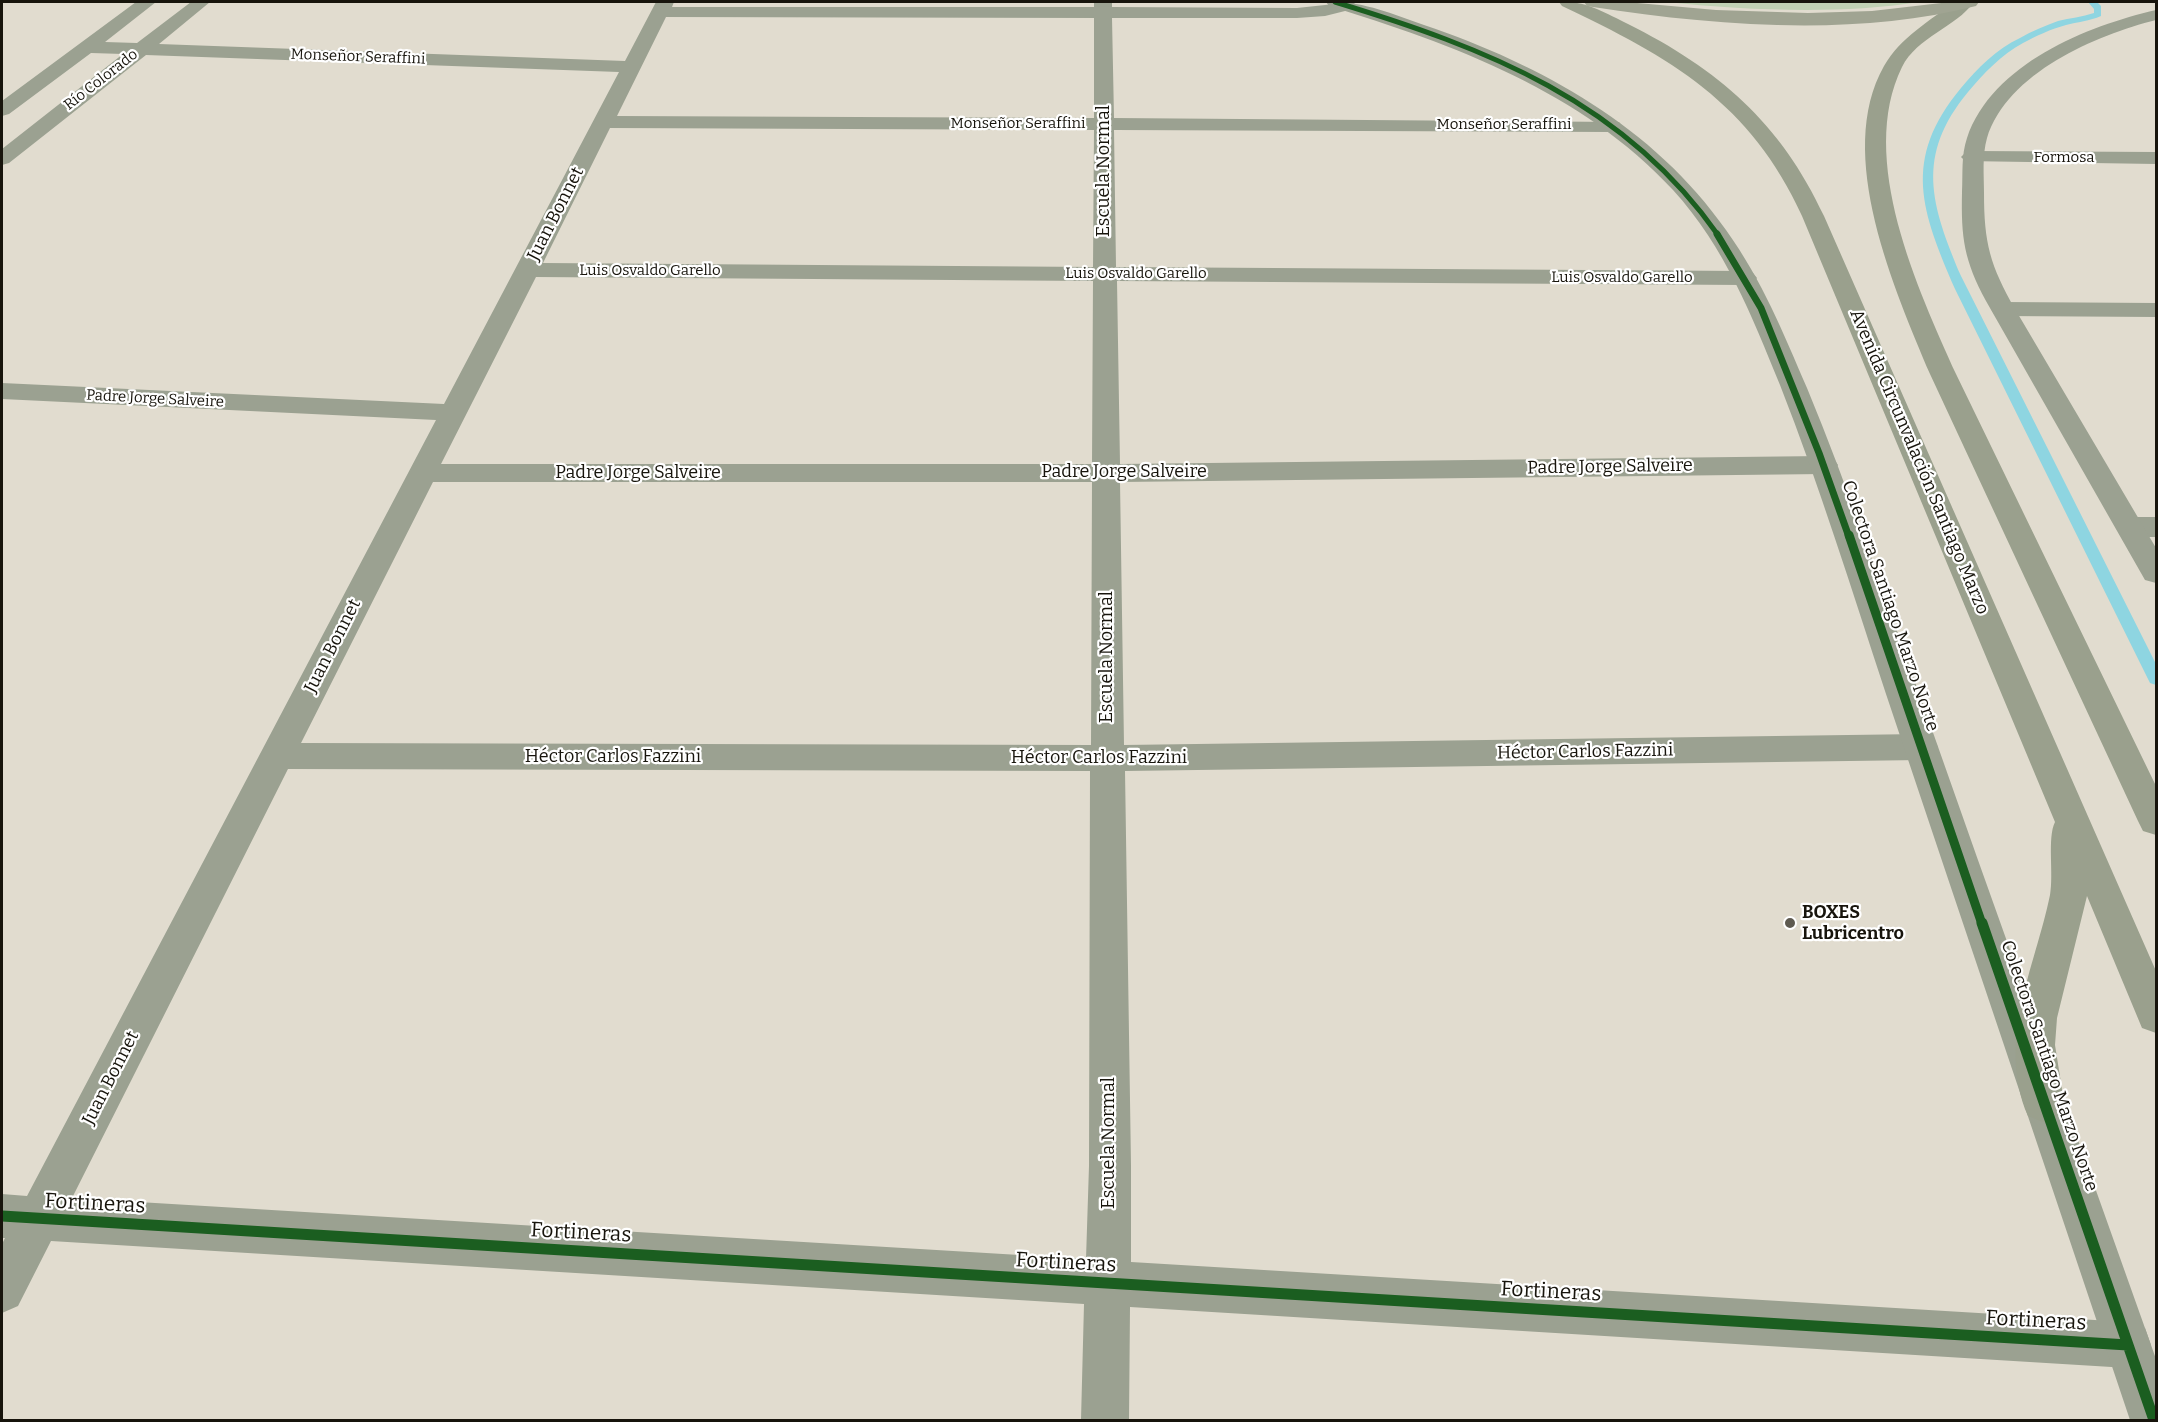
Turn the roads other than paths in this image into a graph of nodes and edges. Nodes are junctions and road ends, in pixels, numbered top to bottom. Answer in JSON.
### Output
{"nodes":[{"id":1,"x":147,"y":2,"type":"edge"},
{"id":2,"x":201,"y":2,"type":"edge"},
{"id":3,"x":1568,"y":2,"type":"edge"},
{"id":4,"x":1593,"y":2,"type":"edge"},
{"id":5,"x":1967,"y":2,"type":"edge"},
{"id":6,"x":1341,"y":3,"type":"edge"},
{"id":7,"x":662,"y":7,"type":"edge"},
{"id":8,"x":1103,"y":7,"type":"edge"},
{"id":9,"x":2157,"y":15,"type":"edge"},
{"id":10,"x":86,"y":47,"type":"junction"},
{"id":11,"x":141,"y":49,"type":"junction"},
{"id":12,"x":631,"y":67,"type":"junction"},
{"id":13,"x":2,"y":110,"type":"edge"},
{"id":14,"x":603,"y":122,"type":"junction"},
{"id":15,"x":1104,"y":124,"type":"junction"},
{"id":16,"x":1612,"y":126,"type":"junction"},
{"id":17,"x":1972,"y":158,"type":"junction"},
{"id":18,"x":2157,"y":158,"type":"edge"},
{"id":19,"x":2,"y":159,"type":"edge"},
{"id":20,"x":527,"y":270,"type":"junction"},
{"id":21,"x":1105,"y":274,"type":"junction"},
{"id":22,"x":1746,"y":279,"type":"junction"},
{"id":23,"x":2003,"y":309,"type":"junction"},
{"id":24,"x":2157,"y":310,"type":"edge"},
{"id":25,"x":2,"y":391,"type":"edge"},
{"id":26,"x":453,"y":413,"type":"junction"},
{"id":27,"x":1824,"y":465,"type":"junction"},
{"id":28,"x":423,"y":473,"type":"junction"},
{"id":29,"x":1106,"y":473,"type":"junction"},
{"id":30,"x":2144,"y":527,"type":"edge"},
{"id":31,"x":2157,"y":573,"type":"edge"},
{"id":32,"x":1921,"y":747,"type":"junction"},
{"id":33,"x":276,"y":756,"type":"junction"},
{"id":34,"x":1108,"y":758,"type":"junction"},
{"id":35,"x":2062,"y":796,"type":"junction"},
{"id":36,"x":2157,"y":821,"type":"edge"},
{"id":37,"x":2157,"y":1015,"type":"edge"},
{"id":38,"x":2043,"y":1102,"type":"junction"},
{"id":39,"x":20,"y":1217,"type":"edge"},
{"id":40,"x":1109,"y":1284,"type":"junction"},
{"id":41,"x":2,"y":1290,"type":"edge"},
{"id":42,"x":2128,"y":1345,"type":"junction"},
{"id":43,"x":1106,"y":1420,"type":"edge"},
{"id":44,"x":2154,"y":1420,"type":"edge"}],
"edges":[{"from":1,"to":10,"type":"street","name":"Río Colorado"},
{"from":2,"to":11,"type":"street","name":"Río Colorado"},
{"from":3,"to":35,"type":"main road","name":"Avenida Circunvalación Santiago Marzo"},
{"from":4,"to":5,"type":"highway"},
{"from":5,"to":36,"type":"main road"},
{"from":6,"to":8,"type":"street"},
{"from":6,"to":16,"type":"street","name":"Colectora Santiago Marzo Norte"},
{"from":7,"to":8,"type":"street"},
{"from":7,"to":12,"type":"street","name":"Juan Bonnet"},
{"from":8,"to":15,"type":"street","name":"Escuela Normal"},
{"from":9,"to":17,"type":"street"},
{"from":10,"to":11,"type":"street","name":"Monseñor Seraffini"},
{"from":10,"to":13,"type":"street","name":"Río Colorado"},
{"from":11,"to":12,"type":"street","name":"Monseñor Seraffini"},
{"from":11,"to":19,"type":"street","name":"Río Colorado"},
{"from":12,"to":14,"type":"street","name":"Juan Bonnet"},
{"from":14,"to":15,"type":"street","name":"Monseñor Seraffini"},
{"from":14,"to":20,"type":"street","name":"Juan Bonnet"},
{"from":15,"to":16,"type":"street","name":"Monseñor Seraffini"},
{"from":15,"to":21,"type":"street","name":"Escuela Normal"},
{"from":16,"to":22,"type":"street","name":"Colectora Santiago Marzo Norte"},
{"from":17,"to":18,"type":"street","name":"Formosa"},
{"from":17,"to":23,"type":"street"},
{"from":20,"to":21,"type":"street","name":"Luis Osvaldo Garello"},
{"from":20,"to":26,"type":"street","name":"Juan Bonnet"},
{"from":21,"to":22,"type":"street","name":"Luis Osvaldo Garello"},
{"from":21,"to":29,"type":"street","name":"Escuela Normal"},
{"from":22,"to":27,"type":"street","name":"Colectora Santiago Marzo Norte"},
{"from":23,"to":24,"type":"street"},
{"from":23,"to":30,"type":"street"},
{"from":25,"to":26,"type":"street","name":"Padre Jorge Salveire"},
{"from":26,"to":28,"type":"street","name":"Juan Bonnet"},
{"from":27,"to":29,"type":"street","name":"Padre Jorge Salveire"},
{"from":27,"to":32,"type":"street","name":"Colectora Santiago Marzo Norte"},
{"from":28,"to":29,"type":"street","name":"Padre Jorge Salveire"},
{"from":28,"to":33,"type":"street","name":"Juan Bonnet"},
{"from":29,"to":34,"type":"street","name":"Escuela Normal"},
{"from":30,"to":31,"type":"street"},
{"from":32,"to":34,"type":"street","name":"Héctor Carlos Fazzini"},
{"from":32,"to":38,"type":"street","name":"Colectora Santiago Marzo Norte"},
{"from":33,"to":34,"type":"street","name":"Héctor Carlos Fazzini"},
{"from":33,"to":39,"type":"street","name":"Juan Bonnet"},
{"from":34,"to":40,"type":"street","name":"Escuela Normal"},
{"from":35,"to":37,"type":"main road","name":"Avenida Circunvalación Santiago Marzo"},
{"from":35,"to":38,"type":"main road"},
{"from":38,"to":42,"type":"street","name":"Colectora Santiago Marzo Norte"},
{"from":39,"to":40,"type":"street","name":"Fortineras"},
{"from":39,"to":41,"type":"street","name":"Juan Bonnet"},
{"from":40,"to":42,"type":"street","name":"Fortineras"},
{"from":40,"to":43,"type":"street","name":"Escuela Normal"},
{"from":42,"to":44,"type":"street","name":"Colectora Santiago Marzo Norte"}]}
